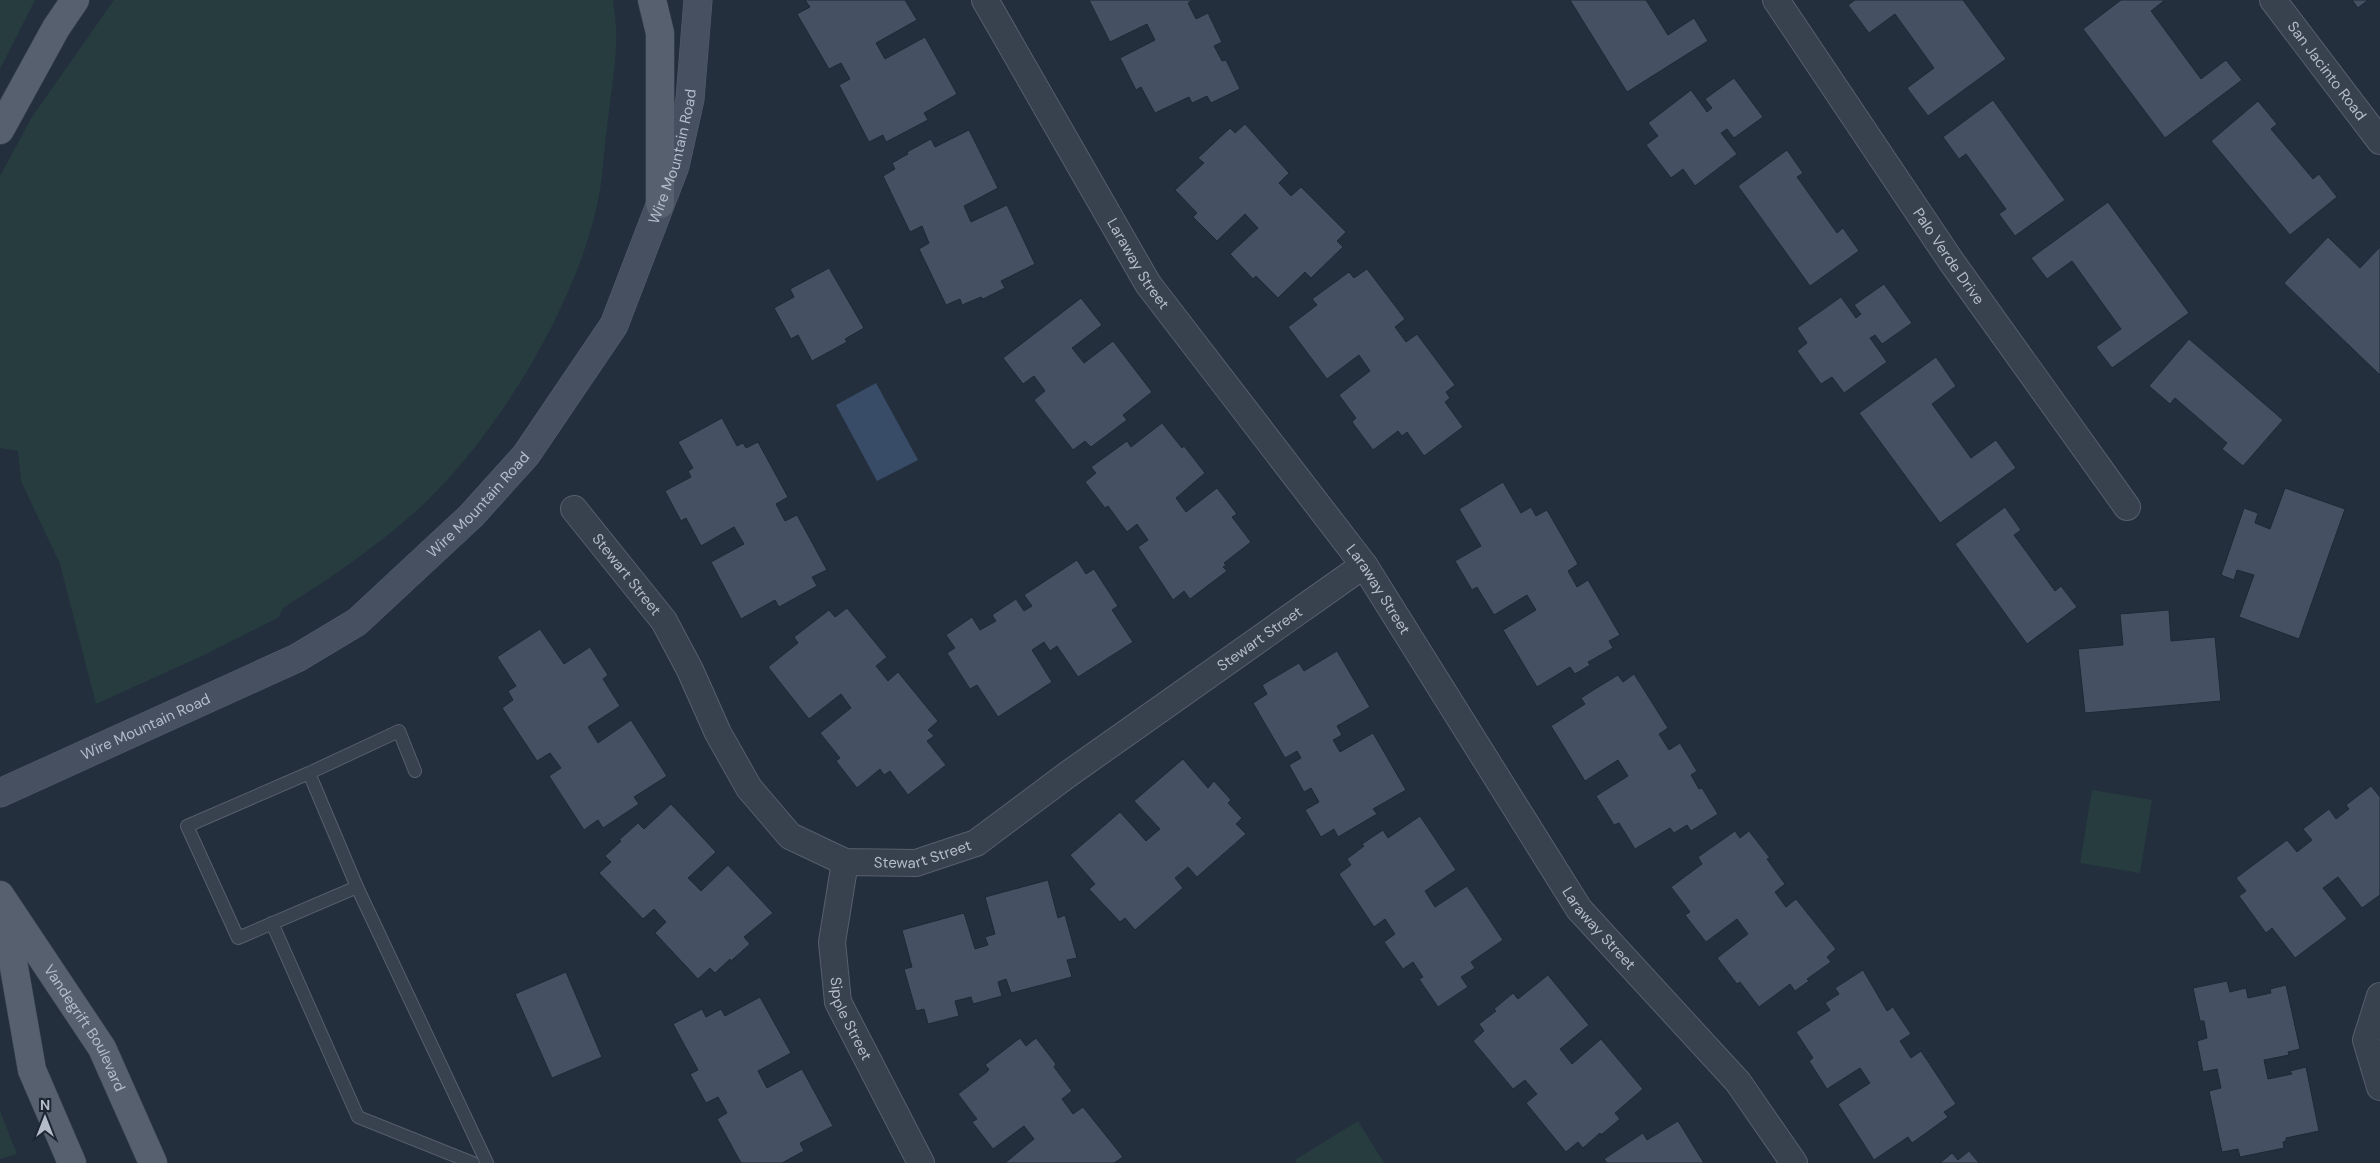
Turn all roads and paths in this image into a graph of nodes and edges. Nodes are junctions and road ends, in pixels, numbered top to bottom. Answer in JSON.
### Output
{"nodes":[{"id":1,"x":75,"y":0,"type":"edge"},
{"id":2,"x":652,"y":0,"type":"edge"},
{"id":3,"x":698,"y":0,"type":"edge"},
{"id":4,"x":985,"y":0,"type":"edge"},
{"id":5,"x":1776,"y":0,"type":"edge"},
{"id":6,"x":2273,"y":0,"type":"edge"},
{"id":7,"x":0,"y":130,"type":"edge"},
{"id":8,"x":2380,"y":141,"type":"edge"},
{"id":9,"x":660,"y":204,"type":"junction"},
{"id":10,"x":2128,"y":507,"type":"dead end"},
{"id":11,"x":574,"y":509,"type":"dead end"},
{"id":12,"x":1364,"y":565,"type":"junction"},
{"id":13,"x":415,"y":772,"type":"dead end"},
{"id":14,"x":309,"y":773,"type":"junction"},
{"id":15,"x":0,"y":794,"type":"edge"},
{"id":16,"x":845,"y":862,"type":"junction"},
{"id":17,"x":357,"y":886,"type":"junction"},
{"id":18,"x":1,"y":895,"type":"edge"},
{"id":19,"x":272,"y":923,"type":"junction"},
{"id":20,"x":2380,"y":996,"type":"edge"},
{"id":21,"x":2380,"y":1087,"type":"edge"},
{"id":22,"x":72,"y":1163,"type":"edge"},
{"id":23,"x":153,"y":1163,"type":"edge"},
{"id":24,"x":473,"y":1163,"type":"edge"},
{"id":25,"x":487,"y":1163,"type":"edge"},
{"id":26,"x":922,"y":1163,"type":"edge"},
{"id":27,"x":1794,"y":1163,"type":"edge"}],
"edges":[{"from":1,"to":7,"type":"main road"},
{"from":2,"to":9,"type":"main road"},
{"from":3,"to":9,"type":"main road","name":"Wire Mountain Road"},
{"from":4,"to":12,"type":"street","name":"Laraway Street"},
{"from":5,"to":10,"type":"street","name":"Palo Verde Drive"},
{"from":6,"to":8,"type":"street","name":"San Jacinto Road"},
{"from":9,"to":15,"type":"main road","name":"Wire Mountain Road"},
{"from":11,"to":16,"type":"street","name":"Stewart Street"},
{"from":12,"to":16,"type":"street","name":"Stewart Street"},
{"from":12,"to":27,"type":"street","name":"Laraway Street"},
{"from":13,"to":14,"type":"lane"},
{"from":14,"to":17,"type":"lane"},
{"from":14,"to":19,"type":"lane"},
{"from":16,"to":26,"type":"street","name":"Sipple Street"},
{"from":17,"to":19,"type":"lane"},
{"from":17,"to":25,"type":"lane"},
{"from":18,"to":22,"type":"main road","name":"Vandegrift Boulevard"},
{"from":18,"to":23,"type":"main road","name":"Vandegrift Boulevard"},
{"from":19,"to":24,"type":"lane"},
{"from":20,"to":21,"type":"street"}]}
